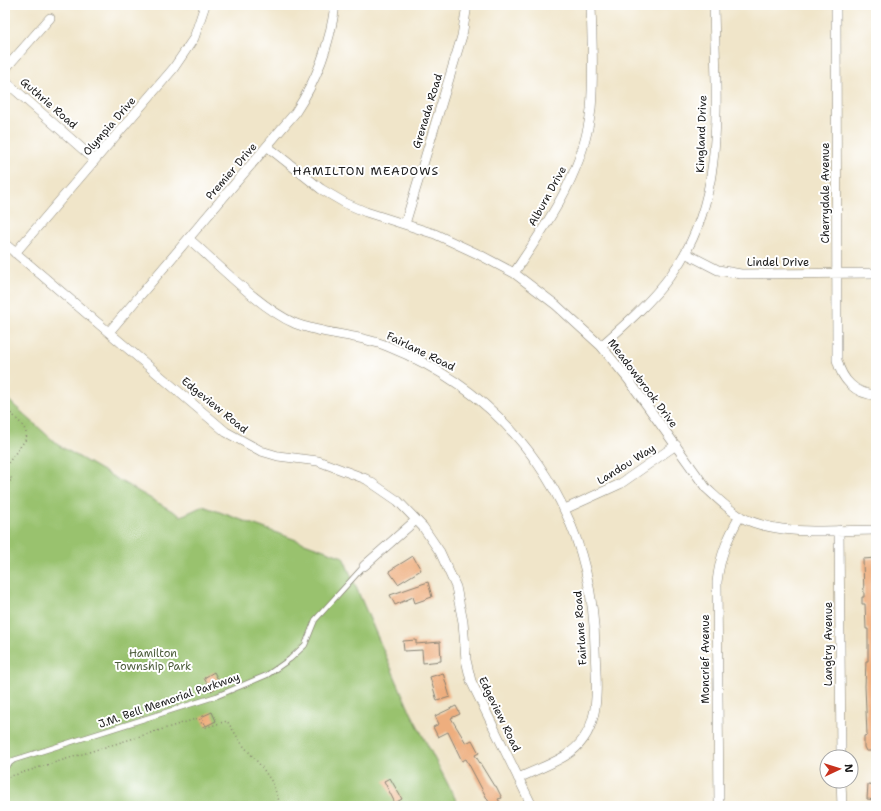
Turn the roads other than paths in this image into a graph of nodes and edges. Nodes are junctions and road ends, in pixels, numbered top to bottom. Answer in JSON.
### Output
{"nodes":[{"id":1,"x":204,"y":5,"type":"edge"},
{"id":2,"x":335,"y":5,"type":"edge"},
{"id":3,"x":467,"y":5,"type":"edge"},
{"id":4,"x":592,"y":5,"type":"edge"},
{"id":5,"x":714,"y":5,"type":"edge"},
{"id":6,"x":836,"y":5,"type":"edge"},
{"id":7,"x":50,"y":18,"type":"dead end"},
{"id":8,"x":5,"y":69,"type":"edge"},
{"id":9,"x":5,"y":81,"type":"edge"},
{"id":10,"x":268,"y":146,"type":"junction"},
{"id":11,"x":95,"y":160,"type":"junction"},
{"id":12,"x":405,"y":224,"type":"junction"},
{"id":13,"x":189,"y":239,"type":"junction"},
{"id":14,"x":5,"y":244,"type":"edge"},
{"id":15,"x":15,"y":253,"type":"junction"},
{"id":16,"x":685,"y":253,"type":"junction"},
{"id":17,"x":514,"y":273,"type":"junction"},
{"id":18,"x":876,"y":273,"type":"edge"},
{"id":19,"x":837,"y":274,"type":"junction"},
{"id":20,"x":109,"y":332,"type":"junction"},
{"id":21,"x":601,"y":346,"type":"junction"},
{"id":22,"x":876,"y":395,"type":"edge"},
{"id":23,"x":676,"y":445,"type":"junction"},
{"id":24,"x":565,"y":510,"type":"junction"},
{"id":25,"x":740,"y":516,"type":"junction"},
{"id":26,"x":416,"y":520,"type":"junction"},
{"id":27,"x":839,"y":530,"type":"junction"},
{"id":28,"x":876,"y":530,"type":"edge"},
{"id":29,"x":364,"y":566,"type":"joint"},
{"id":30,"x":841,"y":749,"type":"edge"},
{"id":31,"x":5,"y":756,"type":"edge"},
{"id":32,"x":7,"y":765,"type":"edge"},
{"id":33,"x":518,"y":778,"type":"junction"},
{"id":34,"x":841,"y":789,"type":"edge"},
{"id":35,"x":532,"y":806,"type":"edge"},
{"id":36,"x":719,"y":806,"type":"edge"},
{"id":37,"x":842,"y":806,"type":"edge"}],
"edges":[{"from":1,"to":11,"type":"street","name":"Olympia Drive"},
{"from":2,"to":10,"type":"street","name":"Premier Drive"},
{"from":3,"to":12,"type":"street","name":"Grenada Road"},
{"from":4,"to":17,"type":"street","name":"Alburn Drive"},
{"from":5,"to":16,"type":"street","name":"Kingland Drive"},
{"from":6,"to":19,"type":"street","name":"Cherrydale Avenue"},
{"from":7,"to":8,"type":"street"},
{"from":9,"to":11,"type":"street","name":"Guthrie Road"},
{"from":10,"to":12,"type":"street","name":"Meadowbrook Drive"},
{"from":10,"to":13,"type":"street","name":"Premier Drive"},
{"from":11,"to":15,"type":"street","name":"Olympia Drive"},
{"from":12,"to":17,"type":"street","name":"Meadowbrook Drive"},
{"from":13,"to":20,"type":"street","name":"Premier Drive"},
{"from":13,"to":24,"type":"street","name":"Fairlane Road"},
{"from":14,"to":15,"type":"street","name":"Edgeview Road"},
{"from":15,"to":20,"type":"street","name":"Edgeview Road"},
{"from":16,"to":19,"type":"street","name":"Lindel Drive"},
{"from":16,"to":21,"type":"street","name":"Kingland Drive"},
{"from":17,"to":21,"type":"street","name":"Meadowbrook Drive"},
{"from":18,"to":19,"type":"street","name":"Lindel Drive"},
{"from":19,"to":22,"type":"street","name":"Cherrydale Avenue"},
{"from":20,"to":26,"type":"street","name":"Edgeview Road"},
{"from":21,"to":23,"type":"street","name":"Meadowbrook Drive"},
{"from":23,"to":24,"type":"street","name":"Landou Way"},
{"from":23,"to":25,"type":"street","name":"Meadowbrook Drive"},
{"from":24,"to":33,"type":"street","name":"Fairlane Road"},
{"from":25,"to":27,"type":"street","name":"Meadowbrook Drive"},
{"from":25,"to":36,"type":"street","name":"Moncrief Avenue"},
{"from":26,"to":29,"type":"street"},
{"from":26,"to":33,"type":"street","name":"Edgeview Road"},
{"from":27,"to":28,"type":"street","name":"Meadowbrook Drive"},
{"from":27,"to":30,"type":"street","name":"Langtry Avenue"},
{"from":29,"to":32,"type":"lane","name":"J.M. Bell Memorial Parkway"},
{"from":31,"to":32,"type":"lane"},
{"from":33,"to":35,"type":"street","name":"Edgeview Road"},
{"from":34,"to":37,"type":"street"}]}
